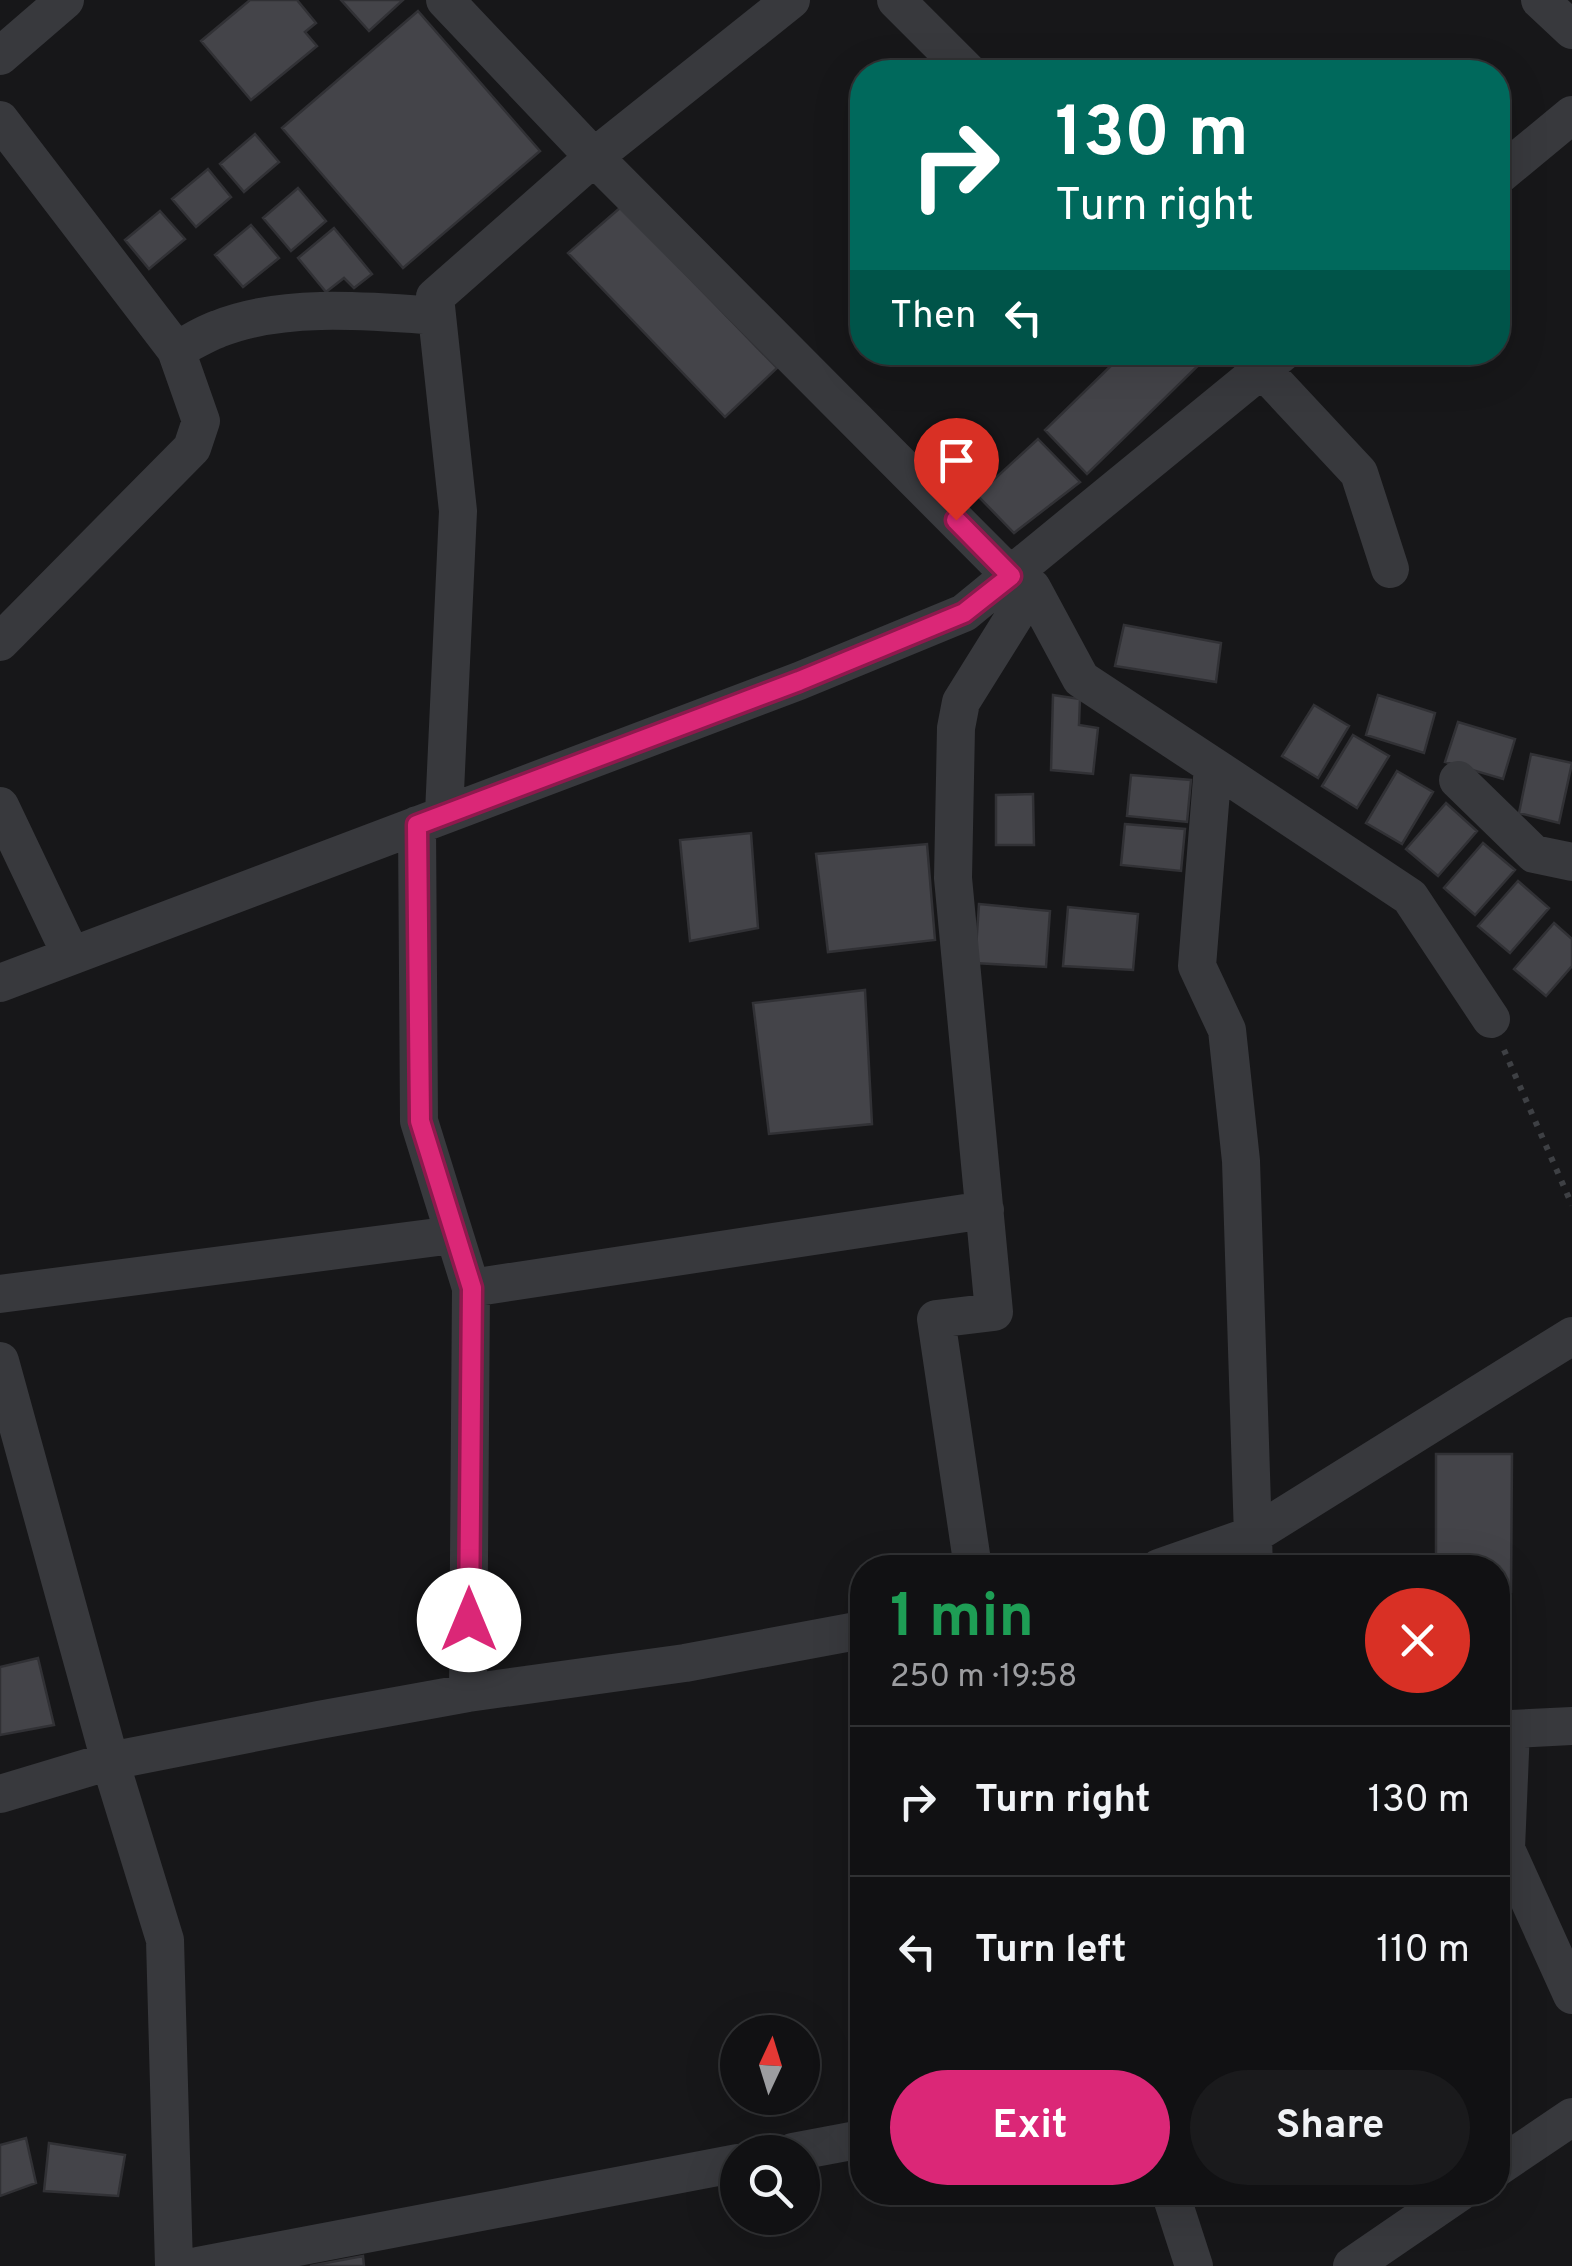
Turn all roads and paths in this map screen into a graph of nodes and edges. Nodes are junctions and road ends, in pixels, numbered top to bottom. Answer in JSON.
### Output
{"nodes":[{"id":1,"x":65,"y":0,"type":"edge"},
{"id":2,"x":445,"y":0,"type":"edge"},
{"id":3,"x":791,"y":0,"type":"edge"},
{"id":4,"x":896,"y":0,"type":"edge"},
{"id":5,"x":1540,"y":0,"type":"edge"},
{"id":6,"x":1572,"y":30,"type":"edge"},
{"id":7,"x":0,"y":56,"type":"edge"},
{"id":8,"x":956,"y":60,"type":"edge"},
{"id":9,"x":1572,"y":115,"type":"edge"},
{"id":10,"x":0,"y":120,"type":"edge"},
{"id":11,"x":594,"y":156,"type":"junction"},
{"id":12,"x":1510,"y":166,"type":"edge"},
{"id":13,"x":437,"y":316,"type":"junction"},
{"id":14,"x":176,"y":350,"type":"junction"},
{"id":15,"x":1256,"y":365,"type":"edge"},
{"id":16,"x":1270,"y":365,"type":"edge"},
{"id":17,"x":1390,"y":569,"type":"dead end"},
{"id":18,"x":1022,"y":582,"type":"junction"},
{"id":19,"x":0,"y":642,"type":"edge"},
{"id":20,"x":1213,"y":766,"type":"junction"},
{"id":21,"x":1458,"y":780,"type":"dead end"},
{"id":22,"x":0,"y":806,"type":"edge"},
{"id":23,"x":430,"y":819,"type":"junction"},
{"id":24,"x":1572,"y":862,"type":"edge"},
{"id":25,"x":71,"y":955,"type":"junction"},
{"id":26,"x":0,"y":983,"type":"edge"},
{"id":27,"x":1492,"y":1020,"type":"joint"},
{"id":28,"x":1572,"y":1205,"type":"edge"},
{"id":29,"x":986,"y":1210,"type":"junction"},
{"id":30,"x":453,"y":1235,"type":"junction"},
{"id":31,"x":472,"y":1288,"type":"junction"},
{"id":32,"x":0,"y":1294,"type":"edge"},
{"id":33,"x":1572,"y":1336,"type":"edge"},
{"id":34,"x":0,"y":1362,"type":"edge"},
{"id":35,"x":1253,"y":1551,"type":"edge"},
{"id":36,"x":971,"y":1555,"type":"edge"},
{"id":37,"x":850,"y":1632,"type":"edge"},
{"id":38,"x":468,"y":1693,"type":"junction"},
{"id":39,"x":1572,"y":1726,"type":"edge"},
{"id":40,"x":1510,"y":1753,"type":"edge"},
{"id":41,"x":110,"y":1760,"type":"junction"},
{"id":42,"x":0,"y":1794,"type":"edge"},
{"id":43,"x":1510,"y":1858,"type":"edge"},
{"id":44,"x":1572,"y":1995,"type":"edge"},
{"id":45,"x":1572,"y":2116,"type":"edge"},
{"id":46,"x":850,"y":2141,"type":"edge"},
{"id":47,"x":820,"y":2147,"type":"edge"},
{"id":48,"x":1510,"y":2159,"type":"edge"},
{"id":49,"x":720,"y":2166,"type":"edge"},
{"id":50,"x":1174,"y":2205,"type":"edge"},
{"id":51,"x":1441,"y":2205,"type":"edge"},
{"id":52,"x":174,"y":2266,"type":"edge"},
{"id":53,"x":198,"y":2266,"type":"edge"},
{"id":54,"x":1194,"y":2266,"type":"edge"},
{"id":55,"x":1352,"y":2266,"type":"edge"}],
"edges":[{"from":1,"to":7,"type":"street"},
{"from":2,"to":11,"type":"street"},
{"from":3,"to":11,"type":"street"},
{"from":4,"to":8,"type":"street"},
{"from":5,"to":6,"type":"street"},
{"from":9,"to":12,"type":"street"},
{"from":10,"to":14,"type":"street"},
{"from":11,"to":13,"type":"street"},
{"from":11,"to":18,"type":"street"},
{"from":13,"to":14,"type":"street"},
{"from":13,"to":23,"type":"street"},
{"from":14,"to":19,"type":"street"},
{"from":15,"to":18,"type":"street"},
{"from":16,"to":17,"type":"street"},
{"from":18,"to":20,"type":"street"},
{"from":18,"to":23,"type":"street"},
{"from":18,"to":29,"type":"street"},
{"from":20,"to":27,"type":"street"},
{"from":20,"to":35,"type":"street"},
{"from":21,"to":24,"type":"street"},
{"from":22,"to":25,"type":"street"},
{"from":23,"to":25,"type":"street"},
{"from":23,"to":30,"type":"street"},
{"from":25,"to":26,"type":"street"},
{"from":27,"to":28,"type":"path"},
{"from":29,"to":31,"type":"street"},
{"from":29,"to":36,"type":"street"},
{"from":30,"to":31,"type":"street"},
{"from":30,"to":32,"type":"street"},
{"from":31,"to":38,"type":"street"},
{"from":33,"to":35,"type":"street"},
{"from":34,"to":41,"type":"street"},
{"from":37,"to":38,"type":"street"},
{"from":38,"to":41,"type":"street"},
{"from":39,"to":40,"type":"street"},
{"from":41,"to":42,"type":"street"},
{"from":41,"to":52,"type":"street"},
{"from":43,"to":44,"type":"street"},
{"from":45,"to":48,"type":"street"},
{"from":46,"to":47,"type":"street"},
{"from":49,"to":53,"type":"street"},
{"from":50,"to":54,"type":"street"},
{"from":51,"to":55,"type":"street"}]}
